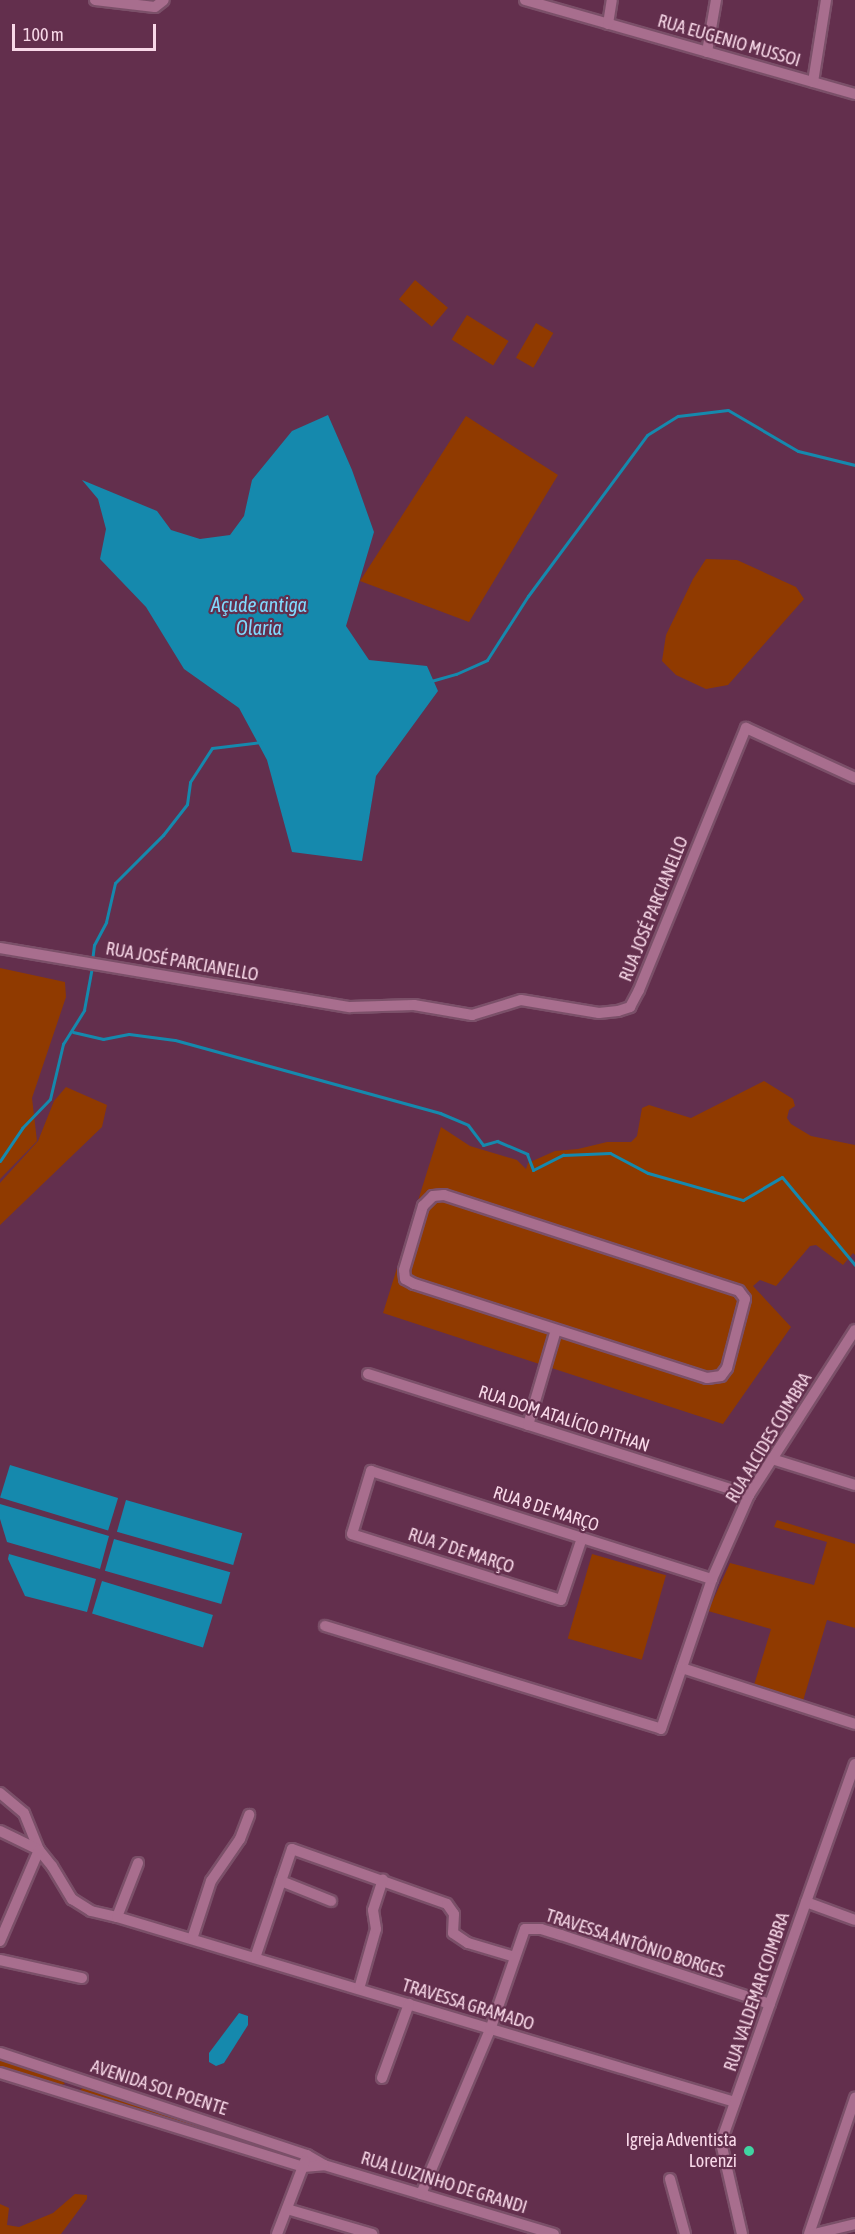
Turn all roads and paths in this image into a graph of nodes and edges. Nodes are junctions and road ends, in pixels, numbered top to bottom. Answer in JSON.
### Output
{"nodes":[{"id":1,"x":95,"y":0,"type":"edge"},
{"id":2,"x":164,"y":0,"type":"edge"},
{"id":3,"x":525,"y":0,"type":"edge"},
{"id":4,"x":612,"y":0,"type":"edge"},
{"id":5,"x":716,"y":0,"type":"edge"},
{"id":6,"x":826,"y":0,"type":"edge"},
{"id":7,"x":608,"y":24,"type":"junction"},
{"id":8,"x":707,"y":52,"type":"junction"},
{"id":9,"x":813,"y":82,"type":"junction"},
{"id":10,"x":855,"y":94,"type":"edge"},
{"id":11,"x":855,"y":778,"type":"edge"},
{"id":12,"x":0,"y":948,"type":"edge"},
{"id":13,"x":556,"y":1330,"type":"junction"},
{"id":14,"x":855,"y":1330,"type":"edge"},
{"id":15,"x":368,"y":1374,"type":"dead end"},
{"id":16,"x":528,"y":1425,"type":"junction"},
{"id":17,"x":772,"y":1459,"type":"junction"},
{"id":18,"x":371,"y":1472,"type":"joint"},
{"id":19,"x":855,"y":1485,"type":"edge"},
{"id":20,"x":749,"y":1495,"type":"junction"},
{"id":21,"x":582,"y":1538,"type":"junction"},
{"id":22,"x":712,"y":1579,"type":"junction"},
{"id":23,"x":325,"y":1626,"type":"dead end"},
{"id":24,"x":682,"y":1668,"type":"junction"},
{"id":25,"x":855,"y":1724,"type":"edge"},
{"id":26,"x":855,"y":1764,"type":"edge"},
{"id":27,"x":0,"y":1793,"type":"edge"},
{"id":28,"x":249,"y":1815,"type":"dead end"},
{"id":29,"x":0,"y":1831,"type":"edge"},
{"id":30,"x":39,"y":1850,"type":"junction"},
{"id":31,"x":138,"y":1863,"type":"dead end"},
{"id":32,"x":382,"y":1880,"type":"junction"},
{"id":33,"x":281,"y":1881,"type":"junction"},
{"id":34,"x":331,"y":1901,"type":"dead end"},
{"id":35,"x":806,"y":1902,"type":"junction"},
{"id":36,"x":117,"y":1917,"type":"junction"},
{"id":37,"x":855,"y":1920,"type":"edge"},
{"id":38,"x":192,"y":1939,"type":"junction"},
{"id":39,"x":0,"y":1941,"type":"edge"},
{"id":40,"x":515,"y":1957,"type":"junction"},
{"id":41,"x":255,"y":1958,"type":"junction"},
{"id":42,"x":0,"y":1960,"type":"edge"},
{"id":43,"x":82,"y":1977,"type":"dead end"},
{"id":44,"x":359,"y":1989,"type":"junction"},
{"id":45,"x":409,"y":2004,"type":"junction"},
{"id":46,"x":770,"y":2004,"type":"junction"},
{"id":47,"x":490,"y":2030,"type":"junction"},
{"id":48,"x":0,"y":2053,"type":"edge"},
{"id":49,"x":0,"y":2073,"type":"edge"},
{"id":50,"x":382,"y":2078,"type":"dead end"},
{"id":51,"x":77,"y":2079,"type":"junction"},
{"id":52,"x":70,"y":2095,"type":"junction"},
{"id":53,"x":855,"y":2098,"type":"edge"},
{"id":54,"x":735,"y":2102,"type":"junction"},
{"id":55,"x":307,"y":2155,"type":"junction"},
{"id":56,"x":324,"y":2164,"type":"junction"},
{"id":57,"x":303,"y":2167,"type":"junction"},
{"id":58,"x":670,"y":2179,"type":"dead end"},
{"id":59,"x":421,"y":2194,"type":"junction"},
{"id":60,"x":287,"y":2209,"type":"junction"},
{"id":61,"x":855,"y":2224,"type":"edge"},
{"id":62,"x":278,"y":2234,"type":"edge"},
{"id":63,"x":372,"y":2234,"type":"edge"},
{"id":64,"x":554,"y":2234,"type":"edge"},
{"id":65,"x":685,"y":2234,"type":"edge"},
{"id":66,"x":742,"y":2234,"type":"edge"},
{"id":67,"x":809,"y":2234,"type":"edge"},
{"id":68,"x":814,"y":2234,"type":"edge"}],
"edges":[{"from":1,"to":2,"type":"street"},
{"from":3,"to":7,"type":"street","name":"RUA EUGENIO MUSSOI"},
{"from":4,"to":7,"type":"street"},
{"from":5,"to":8,"type":"street"},
{"from":6,"to":9,"type":"street"},
{"from":7,"to":8,"type":"street","name":"RUA EUGENIO MUSSOI"},
{"from":8,"to":9,"type":"street","name":"RUA EUGENIO MUSSOI"},
{"from":9,"to":10,"type":"street","name":"RUA EUGENIO MUSSOI"},
{"from":11,"to":12,"type":"street","name":"RUA JOSÉ PARCIANELLO"},
{"from":13,"to":13,"type":"street"},
{"from":13,"to":16,"type":"street"},
{"from":14,"to":17,"type":"street","name":"RUA ALCIDES COIMBRA"},
{"from":15,"to":16,"type":"street","name":"RUA DOM ATALÍCIO PITHAN"},
{"from":16,"to":20,"type":"street","name":"RUA DOM ATALÍCIO PITHAN"},
{"from":17,"to":19,"type":"street"},
{"from":17,"to":20,"type":"street","name":"RUA ALCIDES COIMBRA"},
{"from":18,"to":21,"type":"street","name":"RUA 8 DE MARÇO"},
{"from":18,"to":21,"type":"street","name":"RUA 7 DE MARÇO"},
{"from":20,"to":22,"type":"street","name":"RUA ALCIDES COIMBRA"},
{"from":21,"to":22,"type":"street","name":"RUA 8 DE MARÇO"},
{"from":22,"to":24,"type":"street","name":"RUA ALCIDES COIMBRA"},
{"from":23,"to":24,"type":"street","name":"RUA ALCIDES COIMBRA"},
{"from":24,"to":25,"type":"street"},
{"from":26,"to":35,"type":"street","name":"RUA VALDEMAR COIMBRA"},
{"from":27,"to":30,"type":"street"},
{"from":28,"to":38,"type":"street"},
{"from":29,"to":30,"type":"street"},
{"from":30,"to":36,"type":"street","name":"TRAVESSA GRAMADO"},
{"from":30,"to":39,"type":"street"},
{"from":31,"to":36,"type":"street"},
{"from":32,"to":33,"type":"street"},
{"from":32,"to":40,"type":"street"},
{"from":32,"to":44,"type":"street"},
{"from":33,"to":34,"type":"street"},
{"from":33,"to":41,"type":"street"},
{"from":35,"to":37,"type":"street"},
{"from":35,"to":46,"type":"street","name":"RUA VALDEMAR COIMBRA"},
{"from":36,"to":38,"type":"street","name":"TRAVESSA GRAMADO"},
{"from":38,"to":41,"type":"street","name":"TRAVESSA GRAMADO"},
{"from":40,"to":46,"type":"street","name":"TRAVESSA ANTÔNIO BORGES"},
{"from":40,"to":47,"type":"street"},
{"from":41,"to":44,"type":"street","name":"TRAVESSA GRAMADO"},
{"from":42,"to":43,"type":"street"},
{"from":44,"to":45,"type":"street","name":"TRAVESSA GRAMADO"},
{"from":45,"to":47,"type":"street","name":"TRAVESSA GRAMADO"},
{"from":45,"to":50,"type":"street"},
{"from":46,"to":54,"type":"street","name":"RUA VALDEMAR COIMBRA"},
{"from":47,"to":54,"type":"street","name":"TRAVESSA GRAMADO"},
{"from":47,"to":59,"type":"street"},
{"from":48,"to":51,"type":"street","name":"AVENIDA SOL POENTE"},
{"from":49,"to":52,"type":"street","name":"AVENIDA SOL POENTE"},
{"from":51,"to":52,"type":"street"},
{"from":51,"to":55,"type":"street","name":"AVENIDA SOL POENTE"},
{"from":52,"to":57,"type":"street","name":"AVENIDA SOL POENTE"},
{"from":53,"to":67,"type":"street"},
{"from":54,"to":66,"type":"street","name":"RUA VALDEMAR COIMBRA"},
{"from":55,"to":56,"type":"street","name":"RUA LUIZINHO DE GRANDI"},
{"from":55,"to":57,"type":"street"},
{"from":56,"to":57,"type":"street","name":"RUA LUIZINHO DE GRANDI"},
{"from":56,"to":59,"type":"street","name":"RUA LUIZINHO DE GRANDI"},
{"from":57,"to":60,"type":"street"},
{"from":58,"to":65,"type":"street"},
{"from":59,"to":64,"type":"street","name":"RUA LUIZINHO DE GRANDI"},
{"from":60,"to":62,"type":"street"},
{"from":60,"to":63,"type":"street"},
{"from":61,"to":68,"type":"street"}]}
